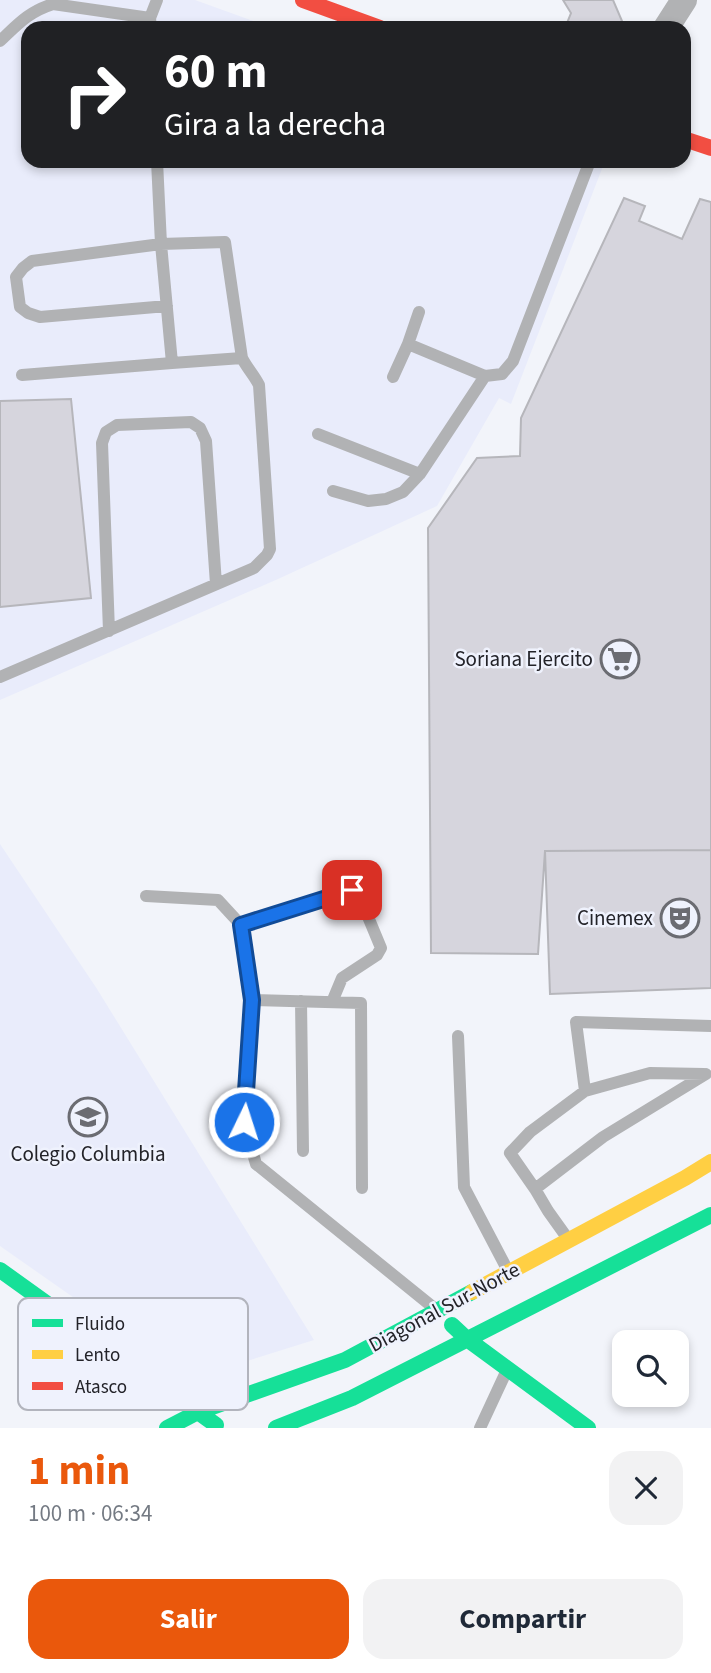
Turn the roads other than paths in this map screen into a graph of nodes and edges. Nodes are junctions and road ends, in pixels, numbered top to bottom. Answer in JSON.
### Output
{"nodes":[{"id":1,"x":157,"y":0,"type":"edge"},
{"id":2,"x":303,"y":0,"type":"edge"},
{"id":3,"x":684,"y":0,"type":"edge"},
{"id":4,"x":105,"y":6,"type":"edge"},
{"id":5,"x":21,"y":21,"type":"edge"},
{"id":6,"x":21,"y":21,"type":"edge"},
{"id":7,"x":145,"y":21,"type":"edge"},
{"id":8,"x":151,"y":21,"type":"edge"},
{"id":9,"x":368,"y":21,"type":"edge"},
{"id":10,"x":670,"y":21,"type":"edge"},
{"id":11,"x":0,"y":41,"type":"edge"},
{"id":12,"x":691,"y":141,"type":"edge"},
{"id":13,"x":711,"y":148,"type":"edge"},
{"id":14,"x":157,"y":168,"type":"edge"},
{"id":15,"x":587,"y":168,"type":"edge"},
{"id":16,"x":161,"y":244,"type":"junction"},
{"id":17,"x":167,"y":306,"type":"junction"},
{"id":18,"x":419,"y":312,"type":"dead end"},
{"id":19,"x":408,"y":344,"type":"junction"},
{"id":20,"x":242,"y":358,"type":"junction"},
{"id":21,"x":172,"y":363,"type":"junction"},
{"id":22,"x":22,"y":375,"type":"dead end"},
{"id":23,"x":485,"y":376,"type":"junction"},
{"id":24,"x":393,"y":377,"type":"dead end"},
{"id":25,"x":318,"y":434,"type":"dead end"},
{"id":26,"x":420,"y":474,"type":"junction"},
{"id":27,"x":333,"y":491,"type":"dead end"},
{"id":28,"x":216,"y":584,"type":"junction"},
{"id":29,"x":110,"y":631,"type":"junction"},
{"id":30,"x":0,"y":677,"type":"edge"},
{"id":31,"x":146,"y":897,"type":"dead end"},
{"id":32,"x":241,"y":925,"type":"junction"},
{"id":33,"x":252,"y":1000,"type":"junction"},
{"id":34,"x":301,"y":1002,"type":"junction"},
{"id":35,"x":332,"y":1002,"type":"junction"},
{"id":36,"x":711,"y":1026,"type":"edge"},
{"id":37,"x":458,"y":1037,"type":"dead end"},
{"id":38,"x":709,"y":1073,"type":"edge"},
{"id":39,"x":585,"y":1091,"type":"junction"},
{"id":40,"x":303,"y":1151,"type":"dead end"},
{"id":41,"x":711,"y":1162,"type":"edge"},
{"id":42,"x":362,"y":1188,"type":"dead end"},
{"id":43,"x":535,"y":1189,"type":"junction"},
{"id":44,"x":711,"y":1215,"type":"edge"},
{"id":45,"x":569,"y":1240,"type":"junction"},
{"id":46,"x":0,"y":1270,"type":"edge"},
{"id":47,"x":509,"y":1272,"type":"junction"},
{"id":48,"x":39,"y":1298,"type":"edge"},
{"id":49,"x":437,"y":1311,"type":"junction"},
{"id":50,"x":467,"y":1339,"type":"junction"},
{"id":51,"x":507,"y":1368,"type":"junction"},
{"id":52,"x":248,"y":1395,"type":"edge"},
{"id":53,"x":195,"y":1410,"type":"edge"},
{"id":54,"x":204,"y":1410,"type":"edge"},
{"id":55,"x":198,"y":1412,"type":"junction"},
{"id":56,"x":167,"y":1428,"type":"edge"},
{"id":57,"x":219,"y":1428,"type":"edge"},
{"id":58,"x":276,"y":1428,"type":"edge"},
{"id":59,"x":480,"y":1428,"type":"edge"},
{"id":60,"x":588,"y":1428,"type":"edge"}],
"edges":[{"from":1,"to":8,"type":"lane"},
{"from":2,"to":9,"type":"street"},
{"from":3,"to":10,"type":"street"},
{"from":4,"to":5,"type":"lane"},
{"from":4,"to":7,"type":"lane"},
{"from":6,"to":11,"type":"lane"},
{"from":12,"to":13,"type":"street"},
{"from":14,"to":16,"type":"lane"},
{"from":15,"to":23,"type":"lane"},
{"from":16,"to":17,"type":"lane"},
{"from":16,"to":17,"type":"lane"},
{"from":16,"to":20,"type":"lane"},
{"from":17,"to":21,"type":"lane"},
{"from":18,"to":19,"type":"lane"},
{"from":19,"to":23,"type":"lane"},
{"from":19,"to":24,"type":"lane"},
{"from":20,"to":21,"type":"lane"},
{"from":20,"to":28,"type":"lane"},
{"from":21,"to":22,"type":"lane"},
{"from":23,"to":26,"type":"lane"},
{"from":25,"to":26,"type":"lane"},
{"from":26,"to":27,"type":"lane"},
{"from":28,"to":29,"type":"lane"},
{"from":28,"to":29,"type":"lane"},
{"from":29,"to":30,"type":"lane"},
{"from":31,"to":32,"type":"lane"},
{"from":32,"to":33,"type":"lane"},
{"from":32,"to":35,"type":"lane"},
{"from":33,"to":34,"type":"lane"},
{"from":33,"to":49,"type":"lane"},
{"from":34,"to":35,"type":"lane"},
{"from":34,"to":40,"type":"lane"},
{"from":35,"to":42,"type":"lane"},
{"from":36,"to":39,"type":"lane"},
{"from":37,"to":47,"type":"lane"},
{"from":38,"to":39,"type":"lane"},
{"from":38,"to":43,"type":"lane"},
{"from":39,"to":43,"type":"lane"},
{"from":41,"to":45,"type":"street","name":"Diagonal Sur-Norte"},
{"from":43,"to":45,"type":"lane"},
{"from":44,"to":50,"type":"street","name":"Diagonal Sur-Norte"},
{"from":45,"to":47,"type":"street","name":"Diagonal Sur-Norte"},
{"from":46,"to":48,"type":"street"},
{"from":47,"to":49,"type":"street","name":"Diagonal Sur-Norte"},
{"from":49,"to":50,"type":"street"},
{"from":49,"to":52,"type":"street","name":"Diagonal Sur-Norte"},
{"from":50,"to":51,"type":"street"},
{"from":50,"to":58,"type":"street","name":"Diagonal Sur-Norte"},
{"from":51,"to":59,"type":"lane"},
{"from":51,"to":60,"type":"street"},
{"from":53,"to":55,"type":"street"},
{"from":54,"to":55,"type":"street","name":"Diagonal Sur-Norte"},
{"from":55,"to":56,"type":"street","name":"Diagonal Sur-Norte"},
{"from":55,"to":57,"type":"street"}]}
